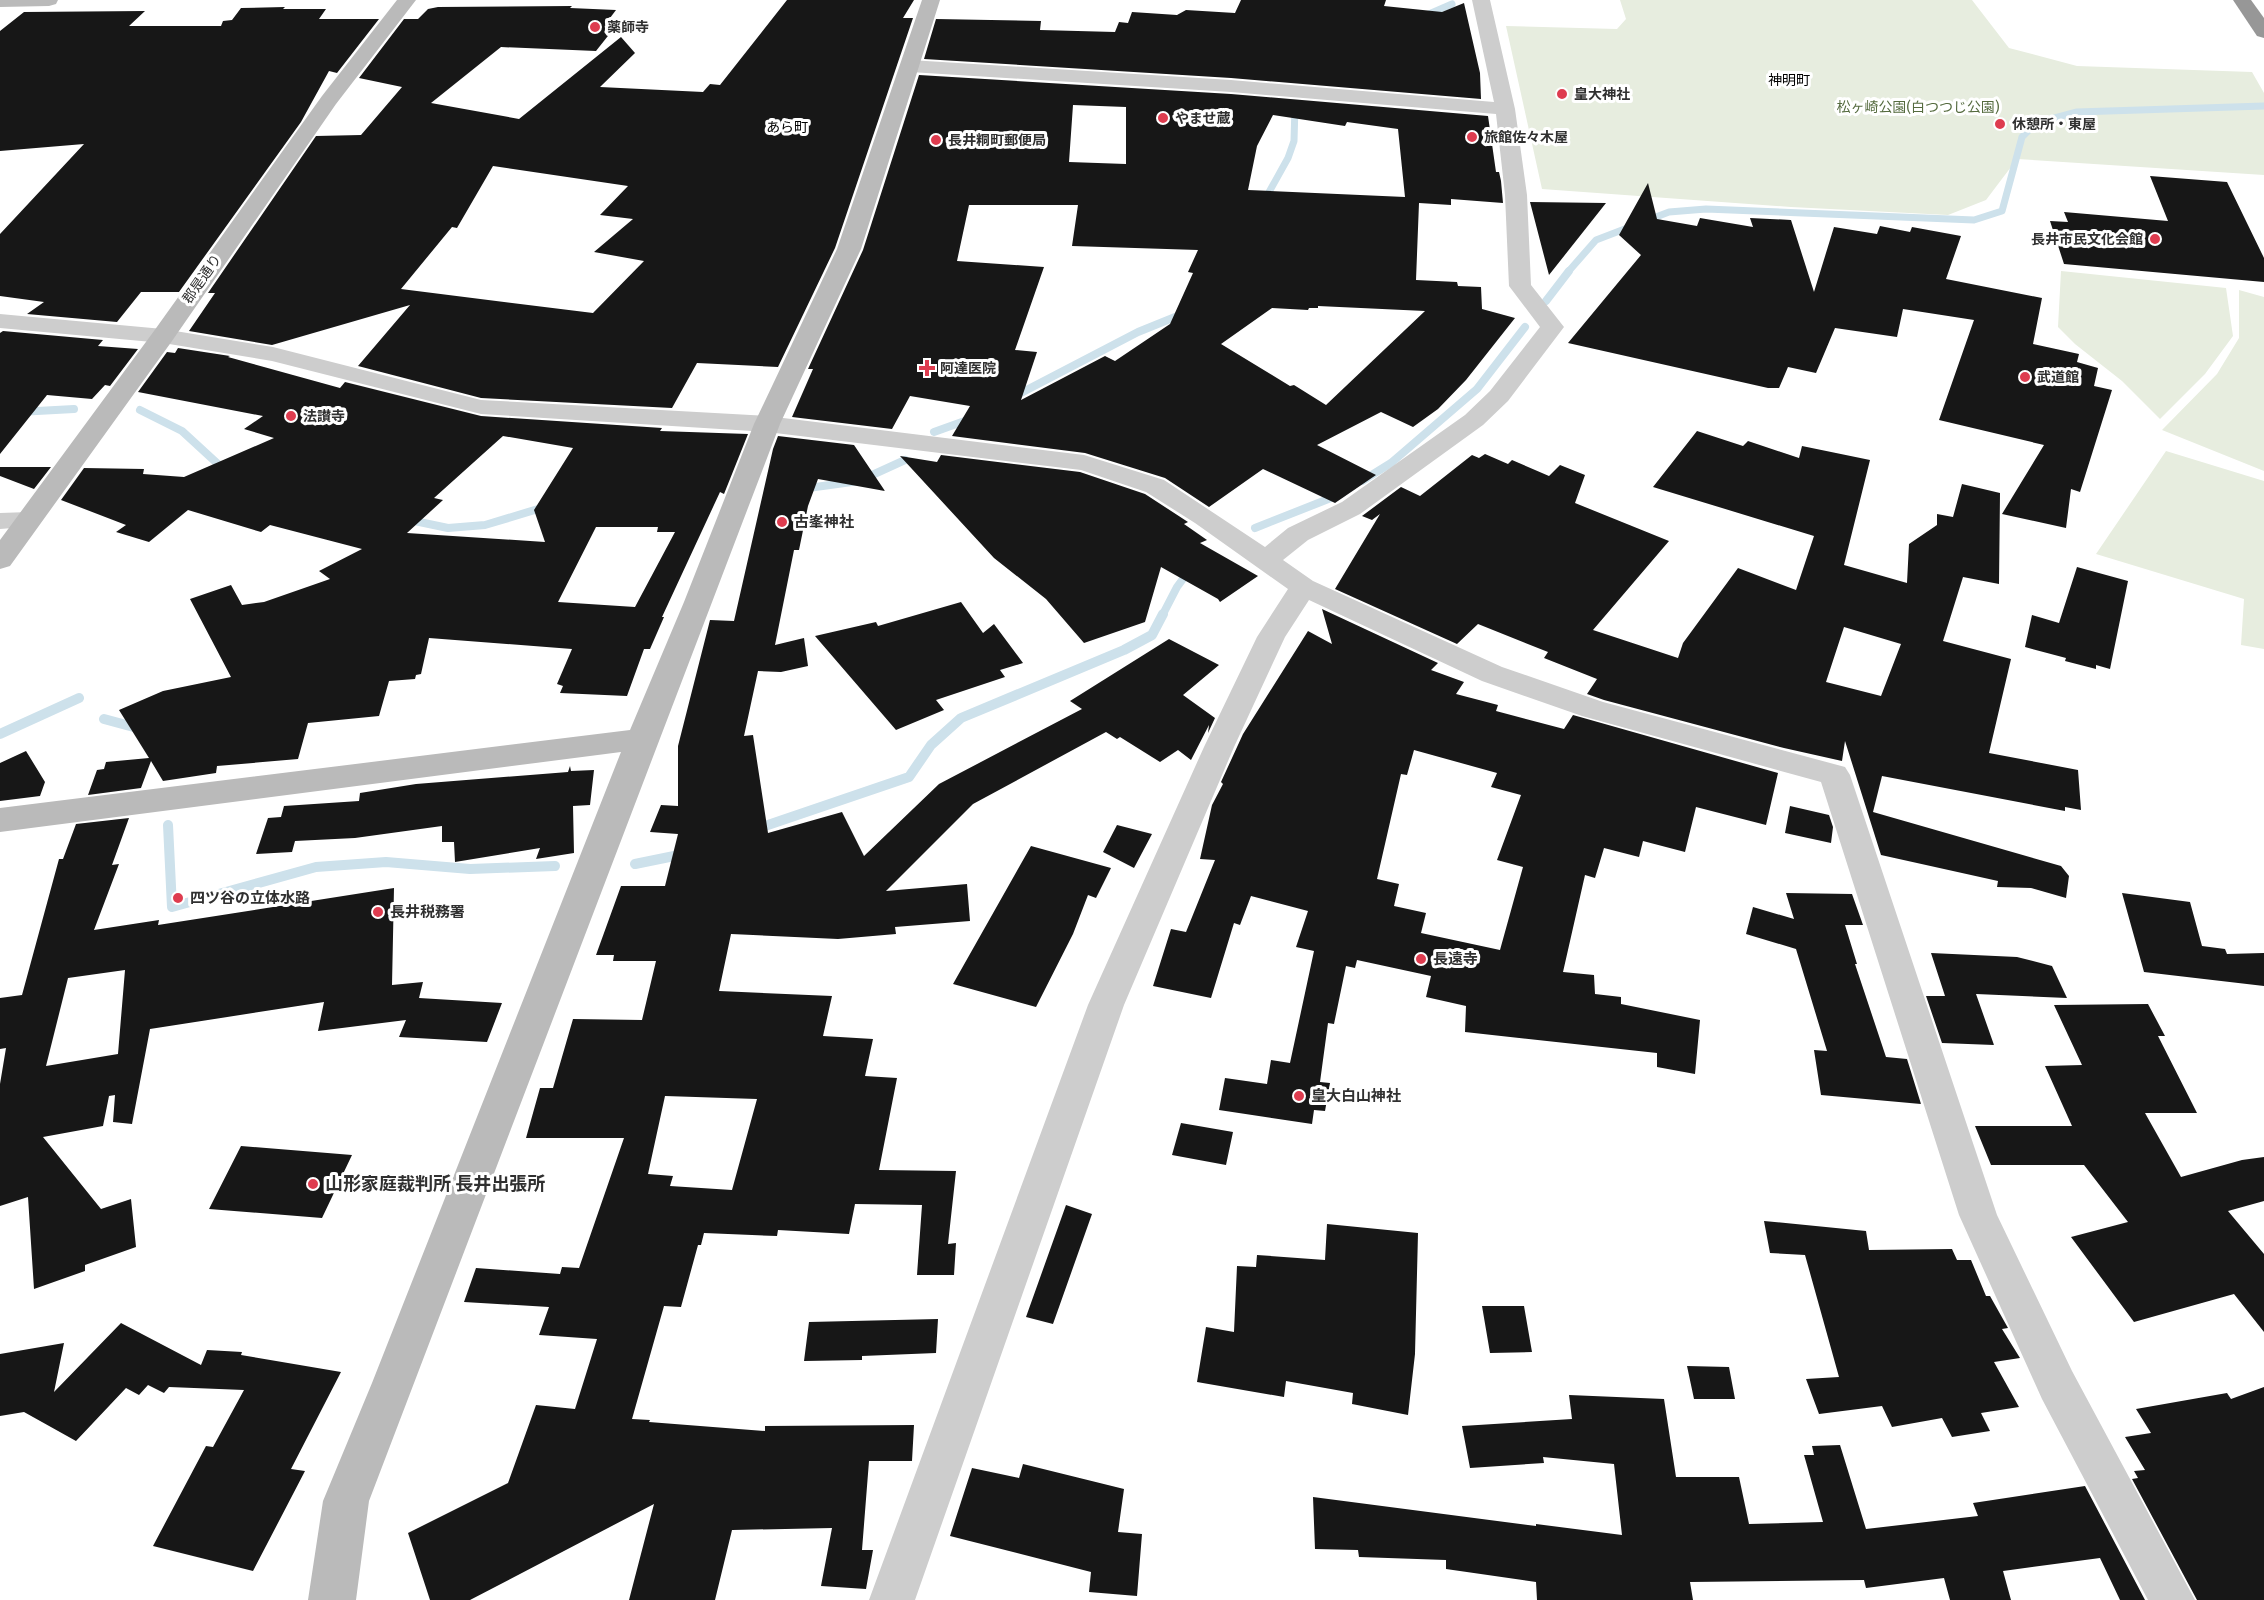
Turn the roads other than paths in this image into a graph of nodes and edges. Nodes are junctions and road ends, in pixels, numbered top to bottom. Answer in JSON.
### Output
{"nodes":[{"id":1,"x":50,"y":0,"type":"edge"},
{"id":2,"x":406,"y":0,"type":"edge"},
{"id":3,"x":931,"y":0,"type":"edge"},
{"id":4,"x":1480,"y":0,"type":"edge"},
{"id":5,"x":2242,"y":0,"type":"edge"},
{"id":6,"x":0,"y":1,"type":"edge"},
{"id":7,"x":2264,"y":32,"type":"edge"},
{"id":8,"x":910,"y":66,"type":"junction"},
{"id":9,"x":1505,"y":109,"type":"junction"},
{"id":10,"x":0,"y":321,"type":"edge"},
{"id":11,"x":163,"y":336,"type":"junction"},
{"id":12,"x":768,"y":424,"type":"junction"},
{"id":13,"x":29,"y":520,"type":"junction"},
{"id":14,"x":0,"y":521,"type":"edge"},
{"id":15,"x":0,"y":560,"type":"edge"},
{"id":16,"x":1264,"y":561,"type":"junction"},
{"id":17,"x":1303,"y":587,"type":"junction"},
{"id":18,"x":642,"y":740,"type":"junction"},
{"id":19,"x":0,"y":820,"type":"edge"},
{"id":20,"x":332,"y":1600,"type":"edge"},
{"id":21,"x":892,"y":1600,"type":"edge"},
{"id":22,"x":2172,"y":1600,"type":"edge"}],
"edges":[{"from":1,"to":6,"type":"street"},
{"from":2,"to":11,"type":"street","name":"郡是通り"},
{"from":3,"to":8,"type":"street"},
{"from":4,"to":9,"type":"street"},
{"from":5,"to":7,"type":"highway"},
{"from":8,"to":9,"type":"street"},
{"from":8,"to":12,"type":"street"},
{"from":9,"to":16,"type":"street"},
{"from":10,"to":11,"type":"street"},
{"from":11,"to":12,"type":"street"},
{"from":11,"to":13,"type":"street","name":"郡是通り"},
{"from":12,"to":16,"type":"street"},
{"from":12,"to":18,"type":"street"},
{"from":13,"to":14,"type":"street"},
{"from":13,"to":15,"type":"street","name":"郡是通り"},
{"from":16,"to":17,"type":"street"},
{"from":17,"to":21,"type":"street"},
{"from":17,"to":22,"type":"street"},
{"from":18,"to":19,"type":"street"},
{"from":18,"to":20,"type":"street"}]}
